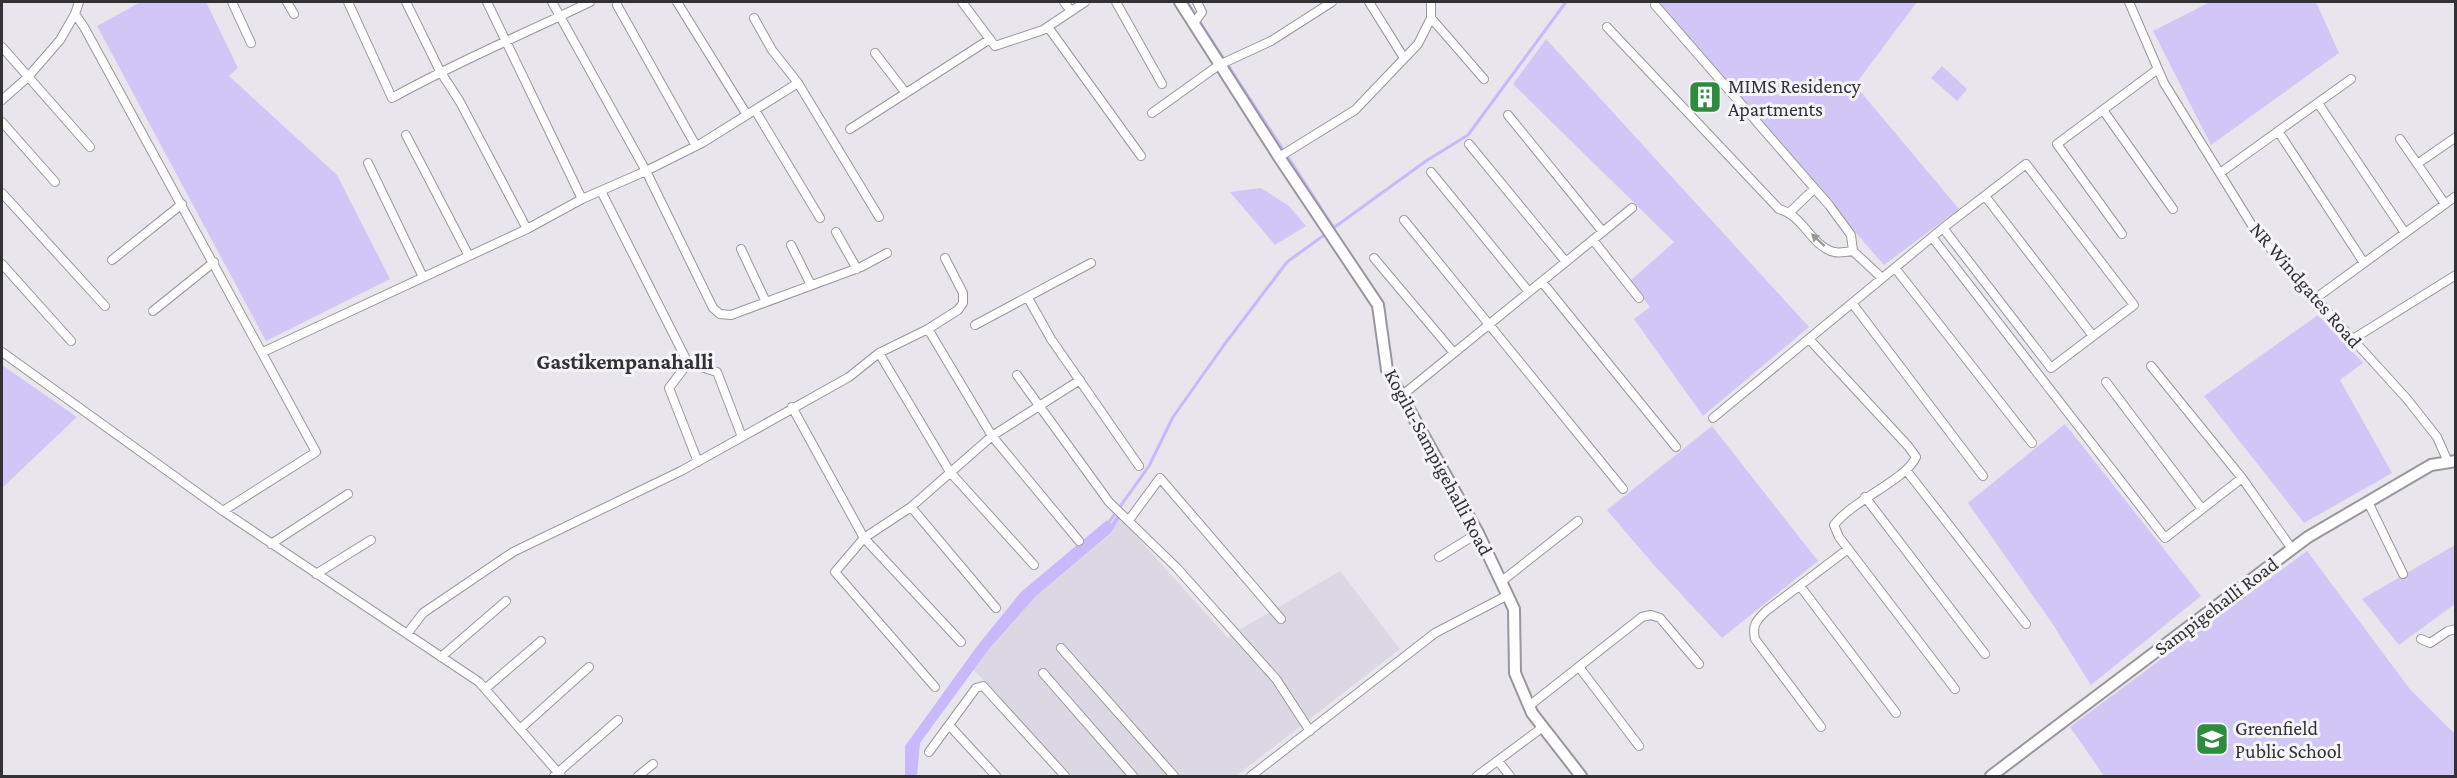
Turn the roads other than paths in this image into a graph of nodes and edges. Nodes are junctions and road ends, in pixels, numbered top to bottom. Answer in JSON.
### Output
{"nodes":[{"id":1,"x":79,"y":2,"type":"edge"},
{"id":2,"x":232,"y":2,"type":"edge"},
{"id":3,"x":287,"y":2,"type":"edge"},
{"id":4,"x":348,"y":2,"type":"edge"},
{"id":5,"x":406,"y":2,"type":"edge"},
{"id":6,"x":487,"y":2,"type":"edge"},
{"id":7,"x":552,"y":2,"type":"edge"},
{"id":8,"x":590,"y":2,"type":"edge"},
{"id":9,"x":677,"y":2,"type":"edge"},
{"id":10,"x":1064,"y":2,"type":"edge"},
{"id":11,"x":1085,"y":2,"type":"edge"},
{"id":12,"x":1116,"y":2,"type":"edge"},
{"id":13,"x":1180,"y":2,"type":"edge"},
{"id":14,"x":1197,"y":2,"type":"edge"},
{"id":15,"x":1332,"y":2,"type":"edge"},
{"id":16,"x":1369,"y":2,"type":"edge"},
{"id":17,"x":1431,"y":2,"type":"edge"},
{"id":18,"x":2129,"y":2,"type":"edge"},
{"id":19,"x":967,"y":3,"type":"edge"},
{"id":20,"x":617,"y":5,"type":"dead end"},
{"id":21,"x":1655,"y":5,"type":"dead end"},
{"id":22,"x":1071,"y":11,"type":"junction"},
{"id":23,"x":75,"y":14,"type":"junction"},
{"id":24,"x":294,"y":14,"type":"dead end"},
{"id":25,"x":559,"y":16,"type":"junction"},
{"id":26,"x":754,"y":18,"type":"dead end"},
{"id":27,"x":1431,"y":18,"type":"junction"},
{"id":28,"x":1194,"y":23,"type":"junction"},
{"id":29,"x":1048,"y":27,"type":"junction"},
{"id":30,"x":1607,"y":27,"type":"dead end"},
{"id":31,"x":990,"y":39,"type":"junction"},
{"id":32,"x":251,"y":43,"type":"dead end"},
{"id":33,"x":506,"y":43,"type":"junction"},
{"id":34,"x":2,"y":48,"type":"edge"},
{"id":35,"x":875,"y":53,"type":"dead end"},
{"id":36,"x":1404,"y":58,"type":"junction"},
{"id":37,"x":1219,"y":65,"type":"junction"},
{"id":38,"x":2158,"y":69,"type":"junction"},
{"id":39,"x":440,"y":71,"type":"junction"},
{"id":40,"x":28,"y":77,"type":"junction"},
{"id":41,"x":1484,"y":79,"type":"dead end"},
{"id":42,"x":2351,"y":79,"type":"dead end"},
{"id":43,"x":798,"y":83,"type":"junction"},
{"id":44,"x":1162,"y":84,"type":"dead end"},
{"id":45,"x":905,"y":92,"type":"junction"},
{"id":46,"x":2,"y":100,"type":"edge"},
{"id":47,"x":2318,"y":103,"type":"junction"},
{"id":48,"x":755,"y":110,"type":"junction"},
{"id":49,"x":2103,"y":110,"type":"junction"},
{"id":50,"x":1152,"y":113,"type":"dead end"},
{"id":51,"x":747,"y":115,"type":"junction"},
{"id":52,"x":1508,"y":115,"type":"dead end"},
{"id":53,"x":2,"y":122,"type":"edge"},
{"id":54,"x":850,"y":129,"type":"dead end"},
{"id":55,"x":2278,"y":132,"type":"junction"},
{"id":56,"x":406,"y":135,"type":"dead end"},
{"id":57,"x":2456,"y":137,"type":"edge"},
{"id":58,"x":2400,"y":139,"type":"dead end"},
{"id":59,"x":1469,"y":144,"type":"dead end"},
{"id":60,"x":696,"y":146,"type":"junction"},
{"id":61,"x":90,"y":147,"type":"dead end"},
{"id":62,"x":1141,"y":156,"type":"dead end"},
{"id":63,"x":1279,"y":157,"type":"junction"},
{"id":64,"x":368,"y":163,"type":"dead end"},
{"id":65,"x":2417,"y":164,"type":"junction"},
{"id":66,"x":646,"y":171,"type":"junction"},
{"id":67,"x":1431,"y":172,"type":"dead end"},
{"id":68,"x":2220,"y":173,"type":"junction"},
{"id":69,"x":55,"y":182,"type":"dead end"},
{"id":70,"x":1814,"y":189,"type":"junction"},
{"id":71,"x":601,"y":191,"type":"junction"},
{"id":72,"x":2,"y":193,"type":"edge"},
{"id":73,"x":1985,"y":196,"type":"junction"},
{"id":74,"x":2456,"y":196,"type":"edge"},
{"id":75,"x":582,"y":199,"type":"junction"},
{"id":76,"x":182,"y":204,"type":"junction"},
{"id":77,"x":2445,"y":204,"type":"junction"},
{"id":78,"x":1632,"y":208,"type":"dead end"},
{"id":79,"x":2173,"y":209,"type":"dead end"},
{"id":80,"x":1791,"y":212,"type":"junction"},
{"id":81,"x":879,"y":217,"type":"dead end"},
{"id":82,"x":820,"y":218,"type":"dead end"},
{"id":83,"x":1404,"y":220,"type":"dead end"},
{"id":84,"x":1943,"y":228,"type":"junction"},
{"id":85,"x":526,"y":229,"type":"junction"},
{"id":86,"x":836,"y":232,"type":"dead end"},
{"id":87,"x":1603,"y":232,"type":"junction"},
{"id":88,"x":2405,"y":233,"type":"junction"},
{"id":89,"x":2122,"y":234,"type":"dead end"},
{"id":90,"x":1932,"y":237,"type":"junction"},
{"id":91,"x":1593,"y":240,"type":"junction"},
{"id":92,"x":792,"y":245,"type":"dead end"},
{"id":93,"x":741,"y":249,"type":"dead end"},
{"id":94,"x":1853,"y":251,"type":"junction"},
{"id":95,"x":887,"y":253,"type":"dead end"},
{"id":96,"x":469,"y":256,"type":"junction"},
{"id":97,"x":945,"y":258,"type":"dead end"},
{"id":98,"x":1374,"y":258,"type":"dead end"},
{"id":99,"x":112,"y":260,"type":"dead end"},
{"id":100,"x":214,"y":262,"type":"junction"},
{"id":101,"x":1566,"y":262,"type":"junction"},
{"id":102,"x":2364,"y":262,"type":"junction"},
{"id":103,"x":1091,"y":263,"type":"dead end"},
{"id":104,"x":2,"y":264,"type":"edge"},
{"id":105,"x":1895,"y":268,"type":"junction"},
{"id":106,"x":857,"y":269,"type":"junction"},
{"id":107,"x":2456,"y":274,"type":"edge"},
{"id":108,"x":423,"y":277,"type":"junction"},
{"id":109,"x":1882,"y":279,"type":"junction"},
{"id":110,"x":1542,"y":282,"type":"junction"},
{"id":111,"x":811,"y":285,"type":"junction"},
{"id":112,"x":1529,"y":292,"type":"junction"},
{"id":113,"x":1028,"y":297,"type":"junction"},
{"id":114,"x":1639,"y":298,"type":"dead end"},
{"id":115,"x":2316,"y":298,"type":"junction"},
{"id":116,"x":766,"y":302,"type":"junction"},
{"id":117,"x":1852,"y":303,"type":"junction"},
{"id":118,"x":105,"y":306,"type":"dead end"},
{"id":119,"x":153,"y":311,"type":"dead end"},
{"id":120,"x":1489,"y":324,"type":"junction"},
{"id":121,"x":975,"y":325,"type":"dead end"},
{"id":122,"x":928,"y":329,"type":"junction"},
{"id":123,"x":2093,"y":336,"type":"junction"},
{"id":124,"x":1809,"y":339,"type":"junction"},
{"id":125,"x":2353,"y":339,"type":"junction"},
{"id":126,"x":71,"y":340,"type":"dead end"},
{"id":127,"x":2,"y":352,"type":"edge"},
{"id":128,"x":263,"y":352,"type":"junction"},
{"id":129,"x":1454,"y":353,"type":"junction"},
{"id":130,"x":879,"y":354,"type":"junction"},
{"id":131,"x":688,"y":363,"type":"junction"},
{"id":132,"x":2151,"y":366,"type":"dead end"},
{"id":133,"x":1017,"y":375,"type":"dead end"},
{"id":134,"x":1080,"y":380,"type":"junction"},
{"id":135,"x":2106,"y":382,"type":"dead end"},
{"id":136,"x":1400,"y":397,"type":"junction"},
{"id":137,"x":1040,"y":406,"type":"junction"},
{"id":138,"x":792,"y":407,"type":"junction"},
{"id":139,"x":1713,"y":418,"type":"dead end"},
{"id":140,"x":992,"y":436,"type":"junction"},
{"id":141,"x":742,"y":437,"type":"junction"},
{"id":142,"x":2032,"y":443,"type":"dead end"},
{"id":143,"x":1676,"y":447,"type":"dead end"},
{"id":144,"x":2452,"y":461,"type":"edge"},
{"id":145,"x":698,"y":462,"type":"junction"},
{"id":146,"x":1139,"y":465,"type":"dead end"},
{"id":147,"x":1906,"y":470,"type":"junction"},
{"id":148,"x":950,"y":472,"type":"junction"},
{"id":149,"x":1983,"y":476,"type":"dead end"},
{"id":150,"x":2242,"y":478,"type":"junction"},
{"id":151,"x":1623,"y":489,"type":"dead end"},
{"id":152,"x":348,"y":494,"type":"dead end"},
{"id":153,"x":1865,"y":497,"type":"junction"},
{"id":154,"x":2368,"y":502,"type":"junction"},
{"id":155,"x":911,"y":507,"type":"junction"},
{"id":156,"x":2202,"y":509,"type":"junction"},
{"id":157,"x":223,"y":511,"type":"junction"},
{"id":158,"x":1129,"y":520,"type":"junction"},
{"id":159,"x":1578,"y":521,"type":"dead end"},
{"id":160,"x":1478,"y":533,"type":"junction"},
{"id":161,"x":864,"y":538,"type":"junction"},
{"id":162,"x":371,"y":540,"type":"dead end"},
{"id":163,"x":1079,"y":541,"type":"dead end"},
{"id":164,"x":271,"y":544,"type":"junction"},
{"id":165,"x":1848,"y":549,"type":"junction"},
{"id":166,"x":2292,"y":549,"type":"junction"},
{"id":167,"x":1438,"y":557,"type":"dead end"},
{"id":168,"x":1034,"y":565,"type":"dead end"},
{"id":169,"x":316,"y":574,"type":"junction"},
{"id":170,"x":2403,"y":574,"type":"dead end"},
{"id":171,"x":1502,"y":582,"type":"junction"},
{"id":172,"x":1800,"y":586,"type":"junction"},
{"id":173,"x":1508,"y":595,"type":"junction"},
{"id":174,"x":506,"y":601,"type":"dead end"},
{"id":175,"x":996,"y":608,"type":"dead end"},
{"id":176,"x":1281,"y":619,"type":"dead end"},
{"id":177,"x":2026,"y":624,"type":"dead end"},
{"id":178,"x":2456,"y":629,"type":"edge"},
{"id":179,"x":406,"y":634,"type":"junction"},
{"id":180,"x":2421,"y":639,"type":"dead end"},
{"id":181,"x":541,"y":641,"type":"dead end"},
{"id":182,"x":961,"y":642,"type":"dead end"},
{"id":183,"x":1061,"y":648,"type":"dead end"},
{"id":184,"x":1985,"y":654,"type":"dead end"},
{"id":185,"x":441,"y":657,"type":"junction"},
{"id":186,"x":1699,"y":664,"type":"dead end"},
{"id":187,"x":589,"y":667,"type":"dead end"},
{"id":188,"x":1579,"y":667,"type":"junction"},
{"id":189,"x":1043,"y":673,"type":"dead end"},
{"id":190,"x":935,"y":687,"type":"dead end"},
{"id":191,"x":485,"y":689,"type":"junction"},
{"id":192,"x":1955,"y":689,"type":"dead end"},
{"id":193,"x":1529,"y":706,"type":"junction"},
{"id":194,"x":1896,"y":713,"type":"dead end"},
{"id":195,"x":618,"y":720,"type":"dead end"},
{"id":196,"x":949,"y":725,"type":"junction"},
{"id":197,"x":1543,"y":727,"type":"junction"},
{"id":198,"x":1821,"y":728,"type":"dead end"},
{"id":199,"x":520,"y":729,"type":"junction"},
{"id":200,"x":1310,"y":731,"type":"junction"},
{"id":201,"x":1639,"y":747,"type":"dead end"},
{"id":202,"x":929,"y":752,"type":"dead end"},
{"id":203,"x":1498,"y":761,"type":"junction"},
{"id":204,"x":653,"y":764,"type":"dead end"},
{"id":205,"x":558,"y":775,"type":"edge"},
{"id":206,"x":638,"y":777,"type":"edge"},
{"id":207,"x":996,"y":777,"type":"edge"},
{"id":208,"x":1065,"y":777,"type":"edge"},
{"id":209,"x":1133,"y":777,"type":"edge"},
{"id":210,"x":1174,"y":777,"type":"edge"},
{"id":211,"x":1251,"y":777,"type":"edge"},
{"id":212,"x":1477,"y":777,"type":"edge"},
{"id":213,"x":1510,"y":777,"type":"edge"},
{"id":214,"x":1581,"y":777,"type":"edge"},
{"id":215,"x":1991,"y":777,"type":"edge"}],
"edges":[{"from":1,"to":23,"type":"street"},
{"from":2,"to":32,"type":"street"},
{"from":3,"to":24,"type":"street"},
{"from":4,"to":39,"type":"street"},
{"from":5,"to":39,"type":"street"},
{"from":6,"to":33,"type":"street"},
{"from":7,"to":25,"type":"street"},
{"from":8,"to":25,"type":"street"},
{"from":9,"to":51,"type":"street"},
{"from":10,"to":22,"type":"street"},
{"from":11,"to":22,"type":"street"},
{"from":12,"to":44,"type":"street"},
{"from":13,"to":28,"type":"street","name":"Kogilu-Sampigehalli Road"},
{"from":14,"to":28,"type":"street"},
{"from":15,"to":37,"type":"street"},
{"from":16,"to":36,"type":"street"},
{"from":17,"to":27,"type":"street"},
{"from":18,"to":38,"type":"street","name":"NR Windgates Road"},
{"from":19,"to":31,"type":"street"},
{"from":20,"to":60,"type":"street"},
{"from":21,"to":70,"type":"street"},
{"from":22,"to":29,"type":"street"},
{"from":23,"to":40,"type":"street"},
{"from":23,"to":76,"type":"street"},
{"from":25,"to":33,"type":"street"},
{"from":25,"to":66,"type":"street"},
{"from":26,"to":43,"type":"street"},
{"from":27,"to":36,"type":"street"},
{"from":27,"to":41,"type":"street"},
{"from":28,"to":37,"type":"street","name":"Kogilu-Sampigehalli Road"},
{"from":29,"to":31,"type":"street"},
{"from":29,"to":62,"type":"street"},
{"from":30,"to":80,"type":"street"},
{"from":31,"to":45,"type":"street"},
{"from":33,"to":39,"type":"street"},
{"from":33,"to":75,"type":"street"},
{"from":34,"to":40,"type":"street"},
{"from":35,"to":45,"type":"street"},
{"from":36,"to":63,"type":"street"},
{"from":37,"to":50,"type":"street"},
{"from":37,"to":63,"type":"street","name":"Kogilu-Sampigehalli Road"},
{"from":38,"to":49,"type":"street"},
{"from":38,"to":68,"type":"street","name":"NR Windgates Road"},
{"from":39,"to":85,"type":"street"},
{"from":40,"to":46,"type":"street"},
{"from":40,"to":61,"type":"street"},
{"from":42,"to":47,"type":"street"},
{"from":43,"to":48,"type":"street"},
{"from":43,"to":81,"type":"street"},
{"from":45,"to":54,"type":"street"},
{"from":47,"to":55,"type":"street"},
{"from":47,"to":88,"type":"street"},
{"from":48,"to":51,"type":"street"},
{"from":48,"to":82,"type":"street"},
{"from":49,"to":79,"type":"street"},
{"from":49,"to":89,"type":"street"},
{"from":51,"to":60,"type":"street"},
{"from":52,"to":87,"type":"street"},
{"from":53,"to":69,"type":"street"},
{"from":55,"to":68,"type":"street"},
{"from":55,"to":102,"type":"street"},
{"from":56,"to":96,"type":"street"},
{"from":57,"to":65,"type":"street"},
{"from":58,"to":65,"type":"street"},
{"from":59,"to":101,"type":"street"},
{"from":60,"to":66,"type":"street"},
{"from":63,"to":136,"type":"street","name":"Kogilu-Sampigehalli Road"},
{"from":64,"to":108,"type":"street"},
{"from":65,"to":77,"type":"street"},
{"from":66,"to":71,"type":"street"},
{"from":66,"to":116,"type":"street"},
{"from":67,"to":112,"type":"street"},
{"from":68,"to":115,"type":"street","name":"NR Windgates Road"},
{"from":70,"to":80,"type":"street"},
{"from":70,"to":94,"type":"street"},
{"from":71,"to":75,"type":"street"},
{"from":71,"to":131,"type":"street"},
{"from":72,"to":118,"type":"street"},
{"from":73,"to":84,"type":"street"},
{"from":73,"to":123,"type":"street"},
{"from":73,"to":123,"type":"street"},
{"from":74,"to":77,"type":"street"},
{"from":75,"to":85,"type":"street"},
{"from":76,"to":99,"type":"street"},
{"from":76,"to":100,"type":"street"},
{"from":77,"to":88,"type":"street"},
{"from":78,"to":87,"type":"street"},
{"from":94,"to":80,"type":"street","one_way":true},
{"from":83,"to":120,"type":"street"},
{"from":84,"to":90,"type":"street"},
{"from":84,"to":123,"type":"street"},
{"from":85,"to":96,"type":"street"},
{"from":86,"to":106,"type":"street"},
{"from":87,"to":91,"type":"street"},
{"from":88,"to":102,"type":"street"},
{"from":90,"to":105,"type":"street"},
{"from":90,"to":156,"type":"street"},
{"from":91,"to":101,"type":"street"},
{"from":91,"to":114,"type":"street"},
{"from":92,"to":111,"type":"street"},
{"from":93,"to":116,"type":"street"},
{"from":94,"to":109,"type":"street"},
{"from":95,"to":106,"type":"street"},
{"from":96,"to":108,"type":"street"},
{"from":97,"to":122,"type":"street"},
{"from":98,"to":129,"type":"street"},
{"from":100,"to":119,"type":"street"},
{"from":100,"to":128,"type":"street"},
{"from":101,"to":110,"type":"street"},
{"from":102,"to":115,"type":"street"},
{"from":103,"to":113,"type":"street"},
{"from":104,"to":126,"type":"street"},
{"from":105,"to":109,"type":"street"},
{"from":105,"to":142,"type":"street"},
{"from":106,"to":111,"type":"street"},
{"from":107,"to":125,"type":"street"},
{"from":108,"to":128,"type":"street"},
{"from":109,"to":117,"type":"street"},
{"from":110,"to":112,"type":"street"},
{"from":110,"to":143,"type":"street"},
{"from":111,"to":116,"type":"street"},
{"from":112,"to":120,"type":"street"},
{"from":113,"to":121,"type":"street"},
{"from":113,"to":134,"type":"street"},
{"from":115,"to":125,"type":"street","name":"NR Windgates Road"},
{"from":117,"to":124,"type":"street"},
{"from":117,"to":149,"type":"street"},
{"from":120,"to":129,"type":"street"},
{"from":120,"to":151,"type":"street"},
{"from":122,"to":130,"type":"street"},
{"from":122,"to":140,"type":"street"},
{"from":124,"to":139,"type":"street"},
{"from":124,"to":147,"type":"street"},
{"from":125,"to":144,"type":"street","name":"NR Windgates Road"},
{"from":127,"to":157,"type":"street"},
{"from":128,"to":157,"type":"street"},
{"from":129,"to":136,"type":"street"},
{"from":130,"to":138,"type":"street"},
{"from":130,"to":148,"type":"street"},
{"from":131,"to":141,"type":"street"},
{"from":131,"to":145,"type":"street"},
{"from":132,"to":150,"type":"street"},
{"from":133,"to":137,"type":"street"},
{"from":134,"to":137,"type":"street"},
{"from":134,"to":146,"type":"street"},
{"from":135,"to":156,"type":"street"},
{"from":136,"to":160,"type":"street","name":"Kogilu-Sampigehalli Road"},
{"from":137,"to":140,"type":"street"},
{"from":137,"to":158,"type":"street"},
{"from":138,"to":141,"type":"street"},
{"from":138,"to":161,"type":"street"},
{"from":140,"to":148,"type":"street"},
{"from":140,"to":163,"type":"street"},
{"from":141,"to":145,"type":"street"},
{"from":144,"to":154,"type":"street","name":"Sampigehalli Road"},
{"from":145,"to":179,"type":"street"},
{"from":147,"to":153,"type":"street"},
{"from":147,"to":177,"type":"street"},
{"from":148,"to":155,"type":"street"},
{"from":148,"to":168,"type":"street"},
{"from":150,"to":156,"type":"street"},
{"from":150,"to":166,"type":"street"},
{"from":152,"to":164,"type":"street"},
{"from":153,"to":165,"type":"street"},
{"from":153,"to":184,"type":"street"},
{"from":154,"to":166,"type":"street","name":"Sampigehalli Road"},
{"from":154,"to":170,"type":"street"},
{"from":155,"to":161,"type":"street"},
{"from":155,"to":175,"type":"street"},
{"from":157,"to":164,"type":"street"},
{"from":158,"to":176,"type":"street"},
{"from":158,"to":200,"type":"street"},
{"from":159,"to":171,"type":"street"},
{"from":160,"to":167,"type":"street"},
{"from":160,"to":171,"type":"street","name":"Kogilu-Sampigehalli Road"},
{"from":161,"to":182,"type":"street"},
{"from":161,"to":190,"type":"street"},
{"from":162,"to":169,"type":"street"},
{"from":164,"to":169,"type":"street"},
{"from":165,"to":172,"type":"street"},
{"from":165,"to":192,"type":"street"},
{"from":166,"to":215,"type":"street","name":"Sampigehalli Road"},
{"from":169,"to":179,"type":"street"},
{"from":171,"to":173,"type":"street","name":"Kogilu-Sampigehalli Road"},
{"from":172,"to":194,"type":"street"},
{"from":172,"to":198,"type":"street"},
{"from":173,"to":193,"type":"street","name":"Kogilu-Sampigehalli Road"},
{"from":173,"to":200,"type":"street"},
{"from":174,"to":185,"type":"street"},
{"from":178,"to":180,"type":"street"},
{"from":179,"to":185,"type":"street"},
{"from":181,"to":191,"type":"street"},
{"from":183,"to":210,"type":"street"},
{"from":185,"to":191,"type":"street"},
{"from":186,"to":188,"type":"street"},
{"from":187,"to":199,"type":"street"},
{"from":188,"to":193,"type":"street"},
{"from":188,"to":201,"type":"street"},
{"from":189,"to":209,"type":"street"},
{"from":191,"to":199,"type":"street"},
{"from":193,"to":197,"type":"street","name":"Kogilu-Sampigehalli Road"},
{"from":195,"to":205,"type":"street"},
{"from":196,"to":202,"type":"street"},
{"from":196,"to":207,"type":"street"},
{"from":196,"to":208,"type":"street"},
{"from":197,"to":203,"type":"street"},
{"from":197,"to":214,"type":"street","name":"Kogilu-Sampigehalli Road"},
{"from":199,"to":205,"type":"street"},
{"from":200,"to":211,"type":"street"},
{"from":203,"to":212,"type":"street"},
{"from":203,"to":213,"type":"street"},
{"from":204,"to":206,"type":"street"}]}
